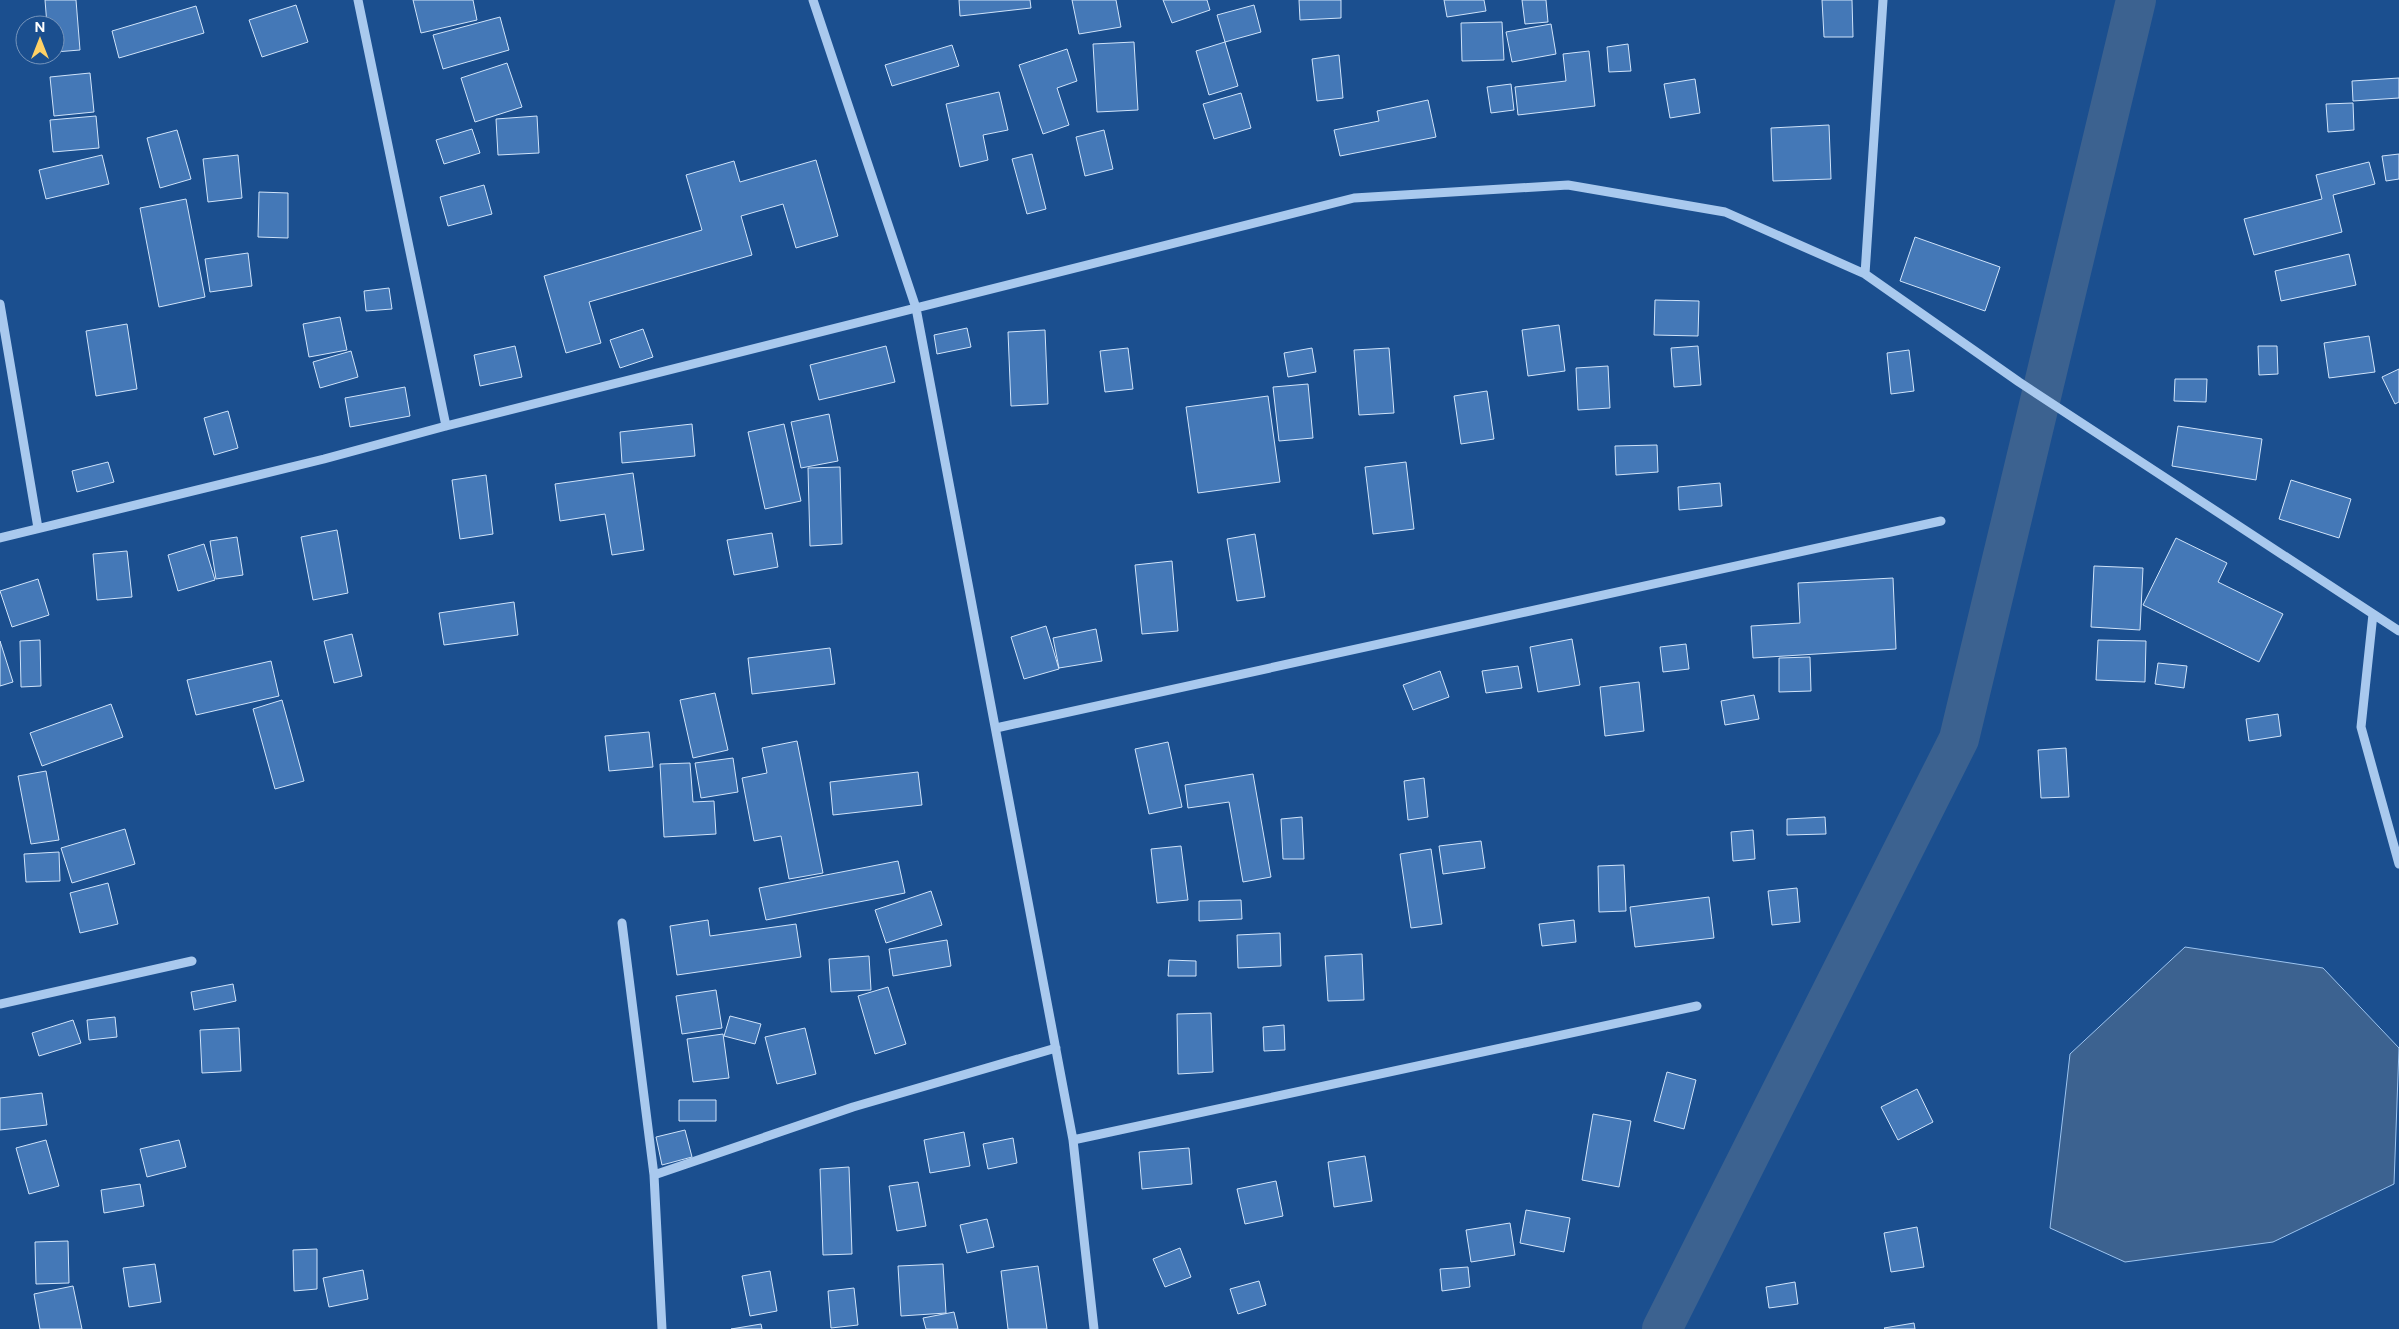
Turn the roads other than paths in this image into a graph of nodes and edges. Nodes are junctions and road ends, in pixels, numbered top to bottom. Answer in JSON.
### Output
{"nodes":[{"id":1,"x":358,"y":0,"type":"edge"},
{"id":2,"x":813,"y":0,"type":"edge"},
{"id":3,"x":1883,"y":0,"type":"edge"},
{"id":4,"x":1865,"y":274,"type":"junction"},
{"id":5,"x":0,"y":304,"type":"edge"},
{"id":6,"x":916,"y":308,"type":"junction"},
{"id":7,"x":446,"y":426,"type":"junction"},
{"id":8,"x":1941,"y":521,"type":"dead end"},
{"id":9,"x":38,"y":528,"type":"junction"},
{"id":10,"x":0,"y":538,"type":"edge"},
{"id":11,"x":2373,"y":614,"type":"junction"},
{"id":12,"x":2399,"y":631,"type":"edge"},
{"id":13,"x":996,"y":728,"type":"junction"},
{"id":14,"x":2399,"y":864,"type":"edge"},
{"id":15,"x":622,"y":923,"type":"dead end"},
{"id":16,"x":192,"y":961,"type":"dead end"},
{"id":17,"x":0,"y":1004,"type":"edge"},
{"id":18,"x":1697,"y":1006,"type":"dead end"},
{"id":19,"x":1056,"y":1048,"type":"junction"},
{"id":20,"x":1073,"y":1140,"type":"junction"},
{"id":21,"x":654,"y":1175,"type":"junction"},
{"id":22,"x":662,"y":1329,"type":"edge"},
{"id":23,"x":1094,"y":1329,"type":"edge"}],
"edges":[{"from":1,"to":7,"type":"street"},
{"from":2,"to":6,"type":"street"},
{"from":3,"to":4,"type":"street"},
{"from":4,"to":6,"type":"street"},
{"from":4,"to":11,"type":"street"},
{"from":5,"to":9,"type":"street"},
{"from":6,"to":7,"type":"street"},
{"from":6,"to":13,"type":"street"},
{"from":7,"to":9,"type":"street"},
{"from":8,"to":13,"type":"street"},
{"from":9,"to":10,"type":"street"},
{"from":11,"to":12,"type":"street"},
{"from":11,"to":14,"type":"street"},
{"from":13,"to":19,"type":"street"},
{"from":15,"to":21,"type":"street"},
{"from":16,"to":17,"type":"street"},
{"from":18,"to":20,"type":"street"},
{"from":19,"to":20,"type":"street"},
{"from":19,"to":21,"type":"street"},
{"from":20,"to":23,"type":"street"},
{"from":21,"to":22,"type":"street"}]}
